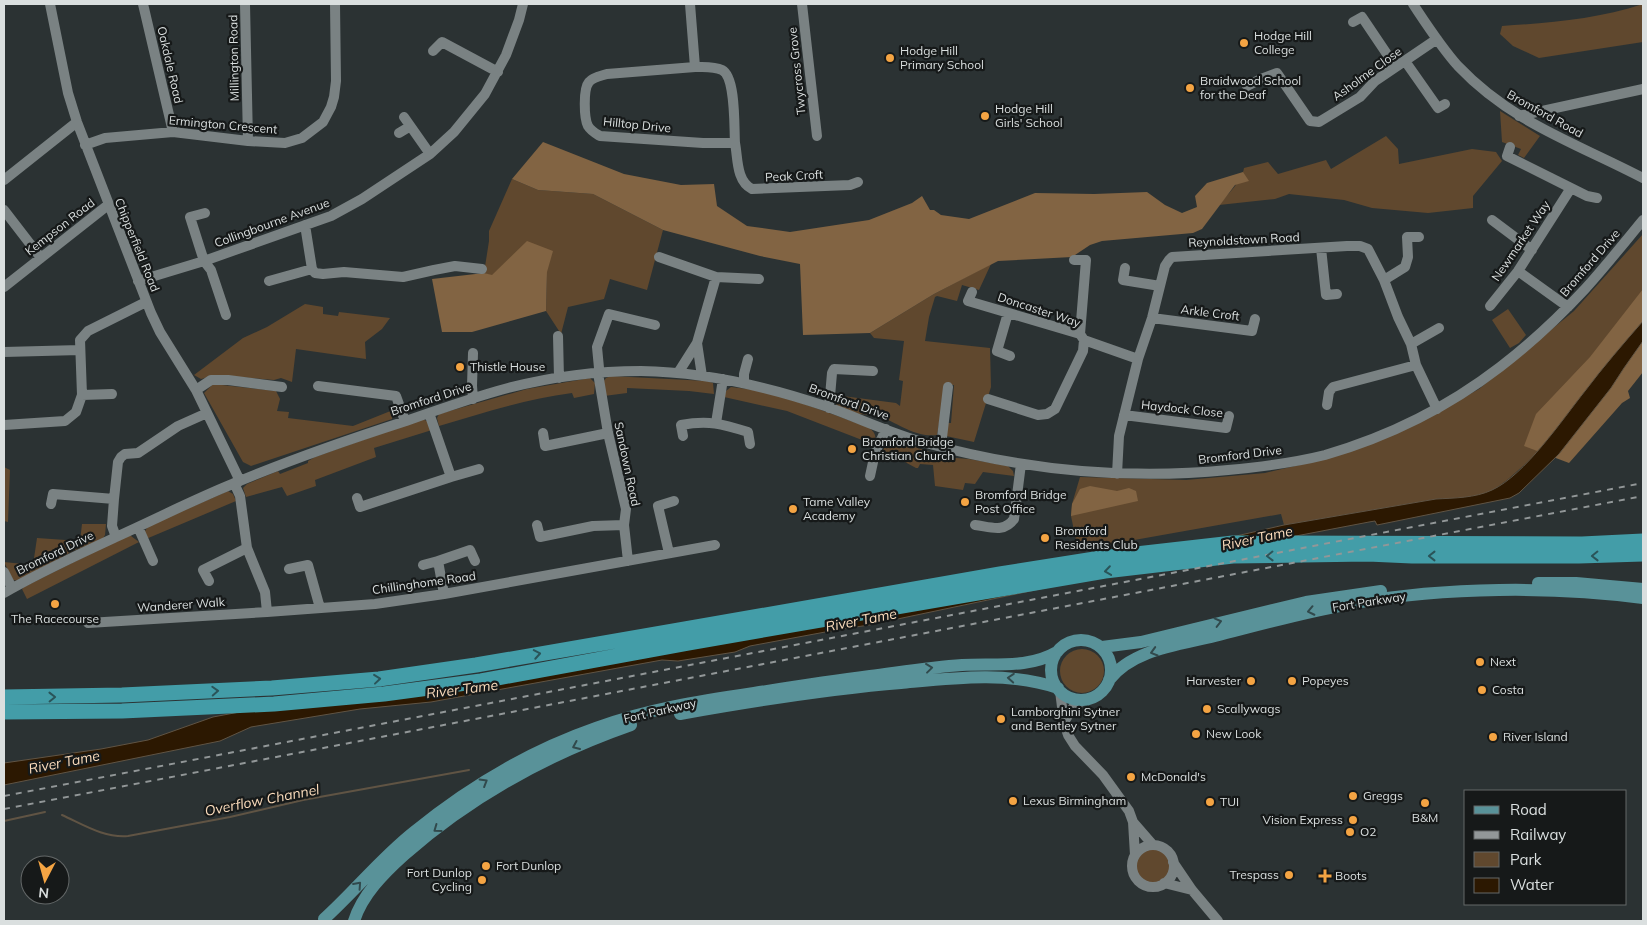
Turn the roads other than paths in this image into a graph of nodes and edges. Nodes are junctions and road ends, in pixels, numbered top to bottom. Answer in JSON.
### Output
{"nodes":[{"id":1,"x":50,"y":4,"type":"edge"},
{"id":2,"x":143,"y":4,"type":"edge"},
{"id":3,"x":245,"y":4,"type":"edge"},
{"id":4,"x":335,"y":4,"type":"edge"},
{"id":5,"x":523,"y":4,"type":"edge"},
{"id":6,"x":690,"y":4,"type":"edge"},
{"id":7,"x":802,"y":4,"type":"edge"},
{"id":8,"x":1413,"y":4,"type":"edge"},
{"id":9,"x":1353,"y":22,"type":"dead end"},
{"id":10,"x":1436,"y":39,"type":"junction"},
{"id":11,"x":433,"y":51,"type":"dead end"},
{"id":12,"x":1400,"y":64,"type":"junction"},
{"id":13,"x":694,"y":67,"type":"junction"},
{"id":14,"x":498,"y":72,"type":"junction"},
{"id":15,"x":1247,"y":86,"type":"dead end"},
{"id":16,"x":1643,"y":89,"type":"edge"},
{"id":17,"x":1445,"y":104,"type":"dead end"},
{"id":18,"x":1548,"y":109,"type":"junction"},
{"id":19,"x":1519,"y":116,"type":"junction"},
{"id":20,"x":404,"y":117,"type":"dead end"},
{"id":21,"x":77,"y":122,"type":"junction"},
{"id":22,"x":410,"y":127,"type":"junction"},
{"id":23,"x":1543,"y":129,"type":"junction"},
{"id":24,"x":173,"y":132,"type":"junction"},
{"id":25,"x":399,"y":133,"type":"dead end"},
{"id":26,"x":816,"y":136,"type":"dead end"},
{"id":27,"x":248,"y":141,"type":"junction"},
{"id":28,"x":735,"y":143,"type":"junction"},
{"id":29,"x":85,"y":145,"type":"junction"},
{"id":30,"x":1510,"y":147,"type":"dead end"},
{"id":31,"x":430,"y":154,"type":"junction"},
{"id":32,"x":1643,"y":178,"type":"edge"},
{"id":33,"x":4,"y":180,"type":"edge"},
{"id":34,"x":858,"y":182,"type":"dead end"},
{"id":35,"x":1571,"y":188,"type":"junction"},
{"id":36,"x":1597,"y":198,"type":"dead end"},
{"id":37,"x":108,"y":205,"type":"junction"},
{"id":38,"x":4,"y":210,"type":"edge"},
{"id":39,"x":205,"y":213,"type":"dead end"},
{"id":40,"x":1492,"y":220,"type":"dead end"},
{"id":41,"x":1643,"y":220,"type":"edge"},
{"id":42,"x":305,"y":225,"type":"junction"},
{"id":43,"x":1418,"y":237,"type":"dead end"},
{"id":44,"x":1321,"y":248,"type":"junction"},
{"id":45,"x":1532,"y":250,"type":"junction"},
{"id":46,"x":471,"y":257,"type":"dead end"},
{"id":47,"x":659,"y":257,"type":"dead end"},
{"id":48,"x":41,"y":258,"type":"junction"},
{"id":49,"x":1074,"y":260,"type":"dead end"},
{"id":50,"x":204,"y":261,"type":"junction"},
{"id":51,"x":470,"y":268,"type":"junction"},
{"id":52,"x":1125,"y":268,"type":"dead end"},
{"id":53,"x":312,"y":269,"type":"junction"},
{"id":54,"x":482,"y":270,"type":"dead end"},
{"id":55,"x":1518,"y":271,"type":"junction"},
{"id":56,"x":716,"y":277,"type":"junction"},
{"id":57,"x":759,"y":279,"type":"dead end"},
{"id":58,"x":1384,"y":280,"type":"junction"},
{"id":59,"x":138,"y":281,"type":"junction"},
{"id":60,"x":269,"y":281,"type":"dead end"},
{"id":61,"x":1160,"y":286,"type":"junction"},
{"id":62,"x":4,"y":287,"type":"edge"},
{"id":63,"x":972,"y":292,"type":"dead end"},
{"id":64,"x":1336,"y":294,"type":"dead end"},
{"id":65,"x":146,"y":302,"type":"junction"},
{"id":66,"x":1490,"y":306,"type":"dead end"},
{"id":67,"x":1568,"y":307,"type":"junction"},
{"id":68,"x":1008,"y":313,"type":"junction"},
{"id":69,"x":226,"y":315,"type":"dead end"},
{"id":70,"x":1152,"y":318,"type":"junction"},
{"id":71,"x":1255,"y":319,"type":"dead end"},
{"id":72,"x":656,"y":326,"type":"dead end"},
{"id":73,"x":1439,"y":328,"type":"dead end"},
{"id":74,"x":558,"y":336,"type":"dead end"},
{"id":75,"x":1082,"y":337,"type":"junction"},
{"id":76,"x":697,"y":343,"type":"junction"},
{"id":77,"x":1411,"y":344,"type":"junction"},
{"id":78,"x":80,"y":350,"type":"junction"},
{"id":79,"x":4,"y":352,"type":"edge"},
{"id":80,"x":473,"y":353,"type":"dead end"},
{"id":81,"x":1010,"y":356,"type":"dead end"},
{"id":82,"x":1138,"y":358,"type":"junction"},
{"id":83,"x":748,"y":359,"type":"dead end"},
{"id":84,"x":1416,"y":365,"type":"junction"},
{"id":85,"x":873,"y":370,"type":"dead end"},
{"id":86,"x":678,"y":373,"type":"junction"},
{"id":87,"x":598,"y":374,"type":"junction"},
{"id":88,"x":702,"y":376,"type":"junction"},
{"id":89,"x":559,"y":378,"type":"junction"},
{"id":90,"x":723,"y":379,"type":"junction"},
{"id":91,"x":744,"y":383,"type":"junction"},
{"id":92,"x":318,"y":386,"type":"dead end"},
{"id":93,"x":282,"y":387,"type":"dead end"},
{"id":94,"x":948,"y":387,"type":"dead end"},
{"id":95,"x":196,"y":390,"type":"junction"},
{"id":96,"x":112,"y":394,"type":"dead end"},
{"id":97,"x":82,"y":395,"type":"junction"},
{"id":98,"x":473,"y":399,"type":"junction"},
{"id":99,"x":988,"y":400,"type":"dead end"},
{"id":100,"x":1327,"y":405,"type":"dead end"},
{"id":101,"x":829,"y":408,"type":"junction"},
{"id":102,"x":1438,"y":409,"type":"junction"},
{"id":103,"x":207,"y":413,"type":"junction"},
{"id":104,"x":429,"y":413,"type":"junction"},
{"id":105,"x":1124,"y":415,"type":"junction"},
{"id":106,"x":1229,"y":416,"type":"dead end"},
{"id":107,"x":405,"y":421,"type":"junction"},
{"id":108,"x":716,"y":422,"type":"junction"},
{"id":109,"x":4,"y":425,"type":"edge"},
{"id":110,"x":886,"y":429,"type":"junction"},
{"id":111,"x":543,"y":433,"type":"dead end"},
{"id":112,"x":608,"y":433,"type":"junction"},
{"id":113,"x":683,"y":436,"type":"dead end"},
{"id":114,"x":750,"y":444,"type":"dead end"},
{"id":115,"x":941,"y":446,"type":"junction"},
{"id":116,"x":1021,"y":464,"type":"junction"},
{"id":117,"x":478,"y":469,"type":"dead end"},
{"id":118,"x":1116,"y":474,"type":"junction"},
{"id":119,"x":870,"y":476,"type":"dead end"},
{"id":120,"x":451,"y":477,"type":"junction"},
{"id":121,"x":237,"y":482,"type":"junction"},
{"id":122,"x":357,"y":498,"type":"dead end"},
{"id":123,"x":114,"y":499,"type":"junction"},
{"id":124,"x":674,"y":501,"type":"dead end"},
{"id":125,"x":52,"y":504,"type":"dead end"},
{"id":126,"x":624,"y":524,"type":"junction"},
{"id":127,"x":537,"y":525,"type":"dead end"},
{"id":128,"x":975,"y":525,"type":"dead end"},
{"id":129,"x":138,"y":527,"type":"junction"},
{"id":130,"x":116,"y":537,"type":"junction"},
{"id":131,"x":1643,"y":541,"type":"edge"},
{"id":132,"x":715,"y":545,"type":"dead end"},
{"id":133,"x":247,"y":548,"type":"junction"},
{"id":134,"x":669,"y":554,"type":"junction"},
{"id":135,"x":1643,"y":554,"type":"edge"},
{"id":136,"x":153,"y":561,"type":"dead end"},
{"id":137,"x":438,"y":561,"type":"junction"},
{"id":138,"x":475,"y":561,"type":"dead end"},
{"id":139,"x":628,"y":561,"type":"junction"},
{"id":140,"x":423,"y":565,"type":"dead end"},
{"id":141,"x":289,"y":569,"type":"dead end"},
{"id":142,"x":4,"y":572,"type":"edge"},
{"id":143,"x":209,"y":581,"type":"dead end"},
{"id":144,"x":1643,"y":589,"type":"edge"},
{"id":145,"x":8,"y":591,"type":"edge"},
{"id":146,"x":444,"y":594,"type":"junction"},
{"id":147,"x":1643,"y":598,"type":"edge"},
{"id":148,"x":320,"y":608,"type":"junction"},
{"id":149,"x":267,"y":612,"type":"junction"},
{"id":150,"x":93,"y":626,"type":"dead end"},
{"id":151,"x":1102,"y":646,"type":"junction"},
{"id":152,"x":1057,"y":652,"type":"junction"},
{"id":153,"x":1109,"y":680,"type":"junction"},
{"id":154,"x":1059,"y":690,"type":"junction"},
{"id":155,"x":4,"y":697,"type":"edge"},
{"id":156,"x":1085,"y":700,"type":"junction"},
{"id":157,"x":4,"y":712,"type":"edge"},
{"id":158,"x":1064,"y":723,"type":"junction"},
{"id":159,"x":1133,"y":822,"type":"junction"},
{"id":160,"x":1153,"y":845,"type":"junction"},
{"id":161,"x":1135,"y":855,"type":"junction"},
{"id":162,"x":1173,"y":862,"type":"junction"},
{"id":163,"x":1164,"y":883,"type":"junction"},
{"id":164,"x":1192,"y":890,"type":"junction"},
{"id":165,"x":324,"y":921,"type":"edge"},
{"id":166,"x":354,"y":921,"type":"edge"},
{"id":167,"x":1218,"y":921,"type":"edge"}],
"edges":[{"from":1,"to":21,"type":"street","name":"Chipperfield Road"},
{"from":2,"to":24,"type":"street","name":"Oakdale Road"},
{"from":3,"to":27,"type":"street","name":"Millington Road"},
{"from":4,"to":27,"type":"street","name":"Ermington Crescent"},
{"from":5,"to":14,"type":"street","name":"Collingbourne Avenue"},
{"from":6,"to":13,"type":"street"},
{"from":7,"to":26,"type":"street","name":"Twycross Grove"},
{"from":8,"to":10,"type":"street","name":"Bromford Road"},
{"from":9,"to":12,"type":"street"},
{"from":10,"to":12,"type":"street","name":"Asholme Close"},
{"from":10,"to":19,"type":"street","name":"Bromford Road"},
{"from":11,"to":14,"type":"street"},
{"from":12,"to":15,"type":"street","name":"Asholme Close"},
{"from":12,"to":17,"type":"street"},
{"from":13,"to":28,"type":"street","name":"Hilltop Drive"},
{"from":13,"to":28,"type":"street","name":"Hilltop Drive"},
{"from":14,"to":31,"type":"street","name":"Collingbourne Avenue"},
{"from":16,"to":18,"type":"street"},
{"from":18,"to":19,"type":"street"},
{"from":18,"to":23,"type":"street"},
{"from":19,"to":23,"type":"street","name":"Bromford Road"},
{"from":20,"to":22,"type":"street"},
{"from":21,"to":29,"type":"street","name":"Chipperfield Road"},
{"from":21,"to":33,"type":"street"},
{"from":22,"to":25,"type":"street"},
{"from":22,"to":31,"type":"street"},
{"from":23,"to":32,"type":"street","name":"Bromford Road"},
{"from":24,"to":27,"type":"street","name":"Ermington Crescent"},
{"from":24,"to":29,"type":"street","name":"Ermington Crescent"},
{"from":28,"to":34,"type":"street","name":"Peak Croft"},
{"from":29,"to":37,"type":"street","name":"Chipperfield Road"},
{"from":30,"to":35,"type":"street"},
{"from":31,"to":42,"type":"street","name":"Collingbourne Avenue"},
{"from":35,"to":36,"type":"street"},
{"from":35,"to":45,"type":"street","name":"Newmarket Way"},
{"from":37,"to":48,"type":"street","name":"Kempson Road"},
{"from":37,"to":59,"type":"street","name":"Chipperfield Road"},
{"from":38,"to":48,"type":"street"},
{"from":39,"to":50,"type":"street"},
{"from":40,"to":45,"type":"street"},
{"from":41,"to":67,"type":"street","name":"Bromford Drive"},
{"from":42,"to":50,"type":"street","name":"Collingbourne Avenue"},
{"from":42,"to":53,"type":"street"},
{"from":43,"to":58,"type":"street"},
{"from":44,"to":58,"type":"street","name":"Reynoldstown Road"},
{"from":44,"to":61,"type":"street","name":"Reynoldstown Road"},
{"from":44,"to":64,"type":"street"},
{"from":45,"to":55,"type":"street","name":"Newmarket Way"},
{"from":46,"to":51,"type":"street"},
{"from":47,"to":56,"type":"street"},
{"from":48,"to":62,"type":"street","name":"Kempson Road"},
{"from":49,"to":75,"type":"street"},
{"from":50,"to":59,"type":"street","name":"Collingbourne Avenue"},
{"from":50,"to":69,"type":"street"},
{"from":51,"to":53,"type":"street"},
{"from":51,"to":54,"type":"street"},
{"from":52,"to":61,"type":"street"},
{"from":53,"to":60,"type":"street"},
{"from":55,"to":66,"type":"street","name":"Newmarket Way"},
{"from":55,"to":67,"type":"street"},
{"from":56,"to":57,"type":"street"},
{"from":56,"to":76,"type":"street"},
{"from":58,"to":77,"type":"street","name":"Reynoldstown Road"},
{"from":59,"to":65,"type":"street","name":"Chipperfield Road"},
{"from":61,"to":70,"type":"street","name":"Reynoldstown Road"},
{"from":63,"to":68,"type":"street","name":"Doncaster Way"},
{"from":65,"to":78,"type":"street"},
{"from":65,"to":95,"type":"street","name":"Chipperfield Road"},
{"from":67,"to":102,"type":"street","name":"Bromford Drive"},
{"from":68,"to":75,"type":"street","name":"Doncaster Way"},
{"from":68,"to":81,"type":"street"},
{"from":70,"to":71,"type":"street","name":"Arkle Croft"},
{"from":70,"to":82,"type":"street","name":"Reynoldstown Road"},
{"from":72,"to":87,"type":"street","name":"Sandown Road"},
{"from":73,"to":77,"type":"street"},
{"from":74,"to":89,"type":"street"},
{"from":75,"to":82,"type":"street","name":"Doncaster Way"},
{"from":75,"to":99,"type":"street"},
{"from":76,"to":86,"type":"street"},
{"from":76,"to":88,"type":"street"},
{"from":77,"to":84,"type":"street","name":"Reynoldstown Road"},
{"from":78,"to":79,"type":"street"},
{"from":78,"to":97,"type":"street"},
{"from":80,"to":98,"type":"street"},
{"from":82,"to":105,"type":"street","name":"Reynoldstown Road"},
{"from":83,"to":91,"type":"street"},
{"from":84,"to":100,"type":"street"},
{"from":84,"to":102,"type":"street","name":"Reynoldstown Road"},
{"from":85,"to":101,"type":"street"},
{"from":86,"to":87,"type":"street","name":"Bromford Drive"},
{"from":86,"to":88,"type":"street","name":"Bromford Drive"},
{"from":87,"to":89,"type":"street","name":"Bromford Drive"},
{"from":87,"to":112,"type":"street","name":"Sandown Road"},
{"from":88,"to":90,"type":"street","name":"Bromford Drive"},
{"from":89,"to":98,"type":"street","name":"Bromford Drive"},
{"from":90,"to":91,"type":"street","name":"Bromford Drive"},
{"from":90,"to":108,"type":"street"},
{"from":91,"to":101,"type":"street","name":"Bromford Drive"},
{"from":92,"to":107,"type":"street"},
{"from":93,"to":95,"type":"street"},
{"from":94,"to":115,"type":"street"},
{"from":95,"to":103,"type":"street","name":"Chipperfield Road"},
{"from":96,"to":97,"type":"street"},
{"from":97,"to":109,"type":"street"},
{"from":98,"to":104,"type":"street","name":"Bromford Drive"},
{"from":101,"to":110,"type":"street","name":"Bromford Drive"},
{"from":102,"to":118,"type":"street","name":"Bromford Drive"},
{"from":103,"to":121,"type":"street","name":"Chipperfield Road"},
{"from":103,"to":123,"type":"street"},
{"from":104,"to":107,"type":"street","name":"Bromford Drive"},
{"from":104,"to":120,"type":"street"},
{"from":105,"to":106,"type":"street","name":"Haydock Close"},
{"from":105,"to":118,"type":"street","name":"Reynoldstown Road"},
{"from":107,"to":121,"type":"street","name":"Bromford Drive"},
{"from":108,"to":113,"type":"street"},
{"from":108,"to":114,"type":"street"},
{"from":110,"to":115,"type":"street","name":"Bromford Drive"},
{"from":110,"to":119,"type":"street"},
{"from":111,"to":112,"type":"street"},
{"from":112,"to":126,"type":"street","name":"Sandown Road"},
{"from":115,"to":116,"type":"street","name":"Bromford Drive"},
{"from":116,"to":118,"type":"street","name":"Bromford Drive"},
{"from":116,"to":128,"type":"street"},
{"from":117,"to":120,"type":"street"},
{"from":120,"to":122,"type":"street"},
{"from":121,"to":129,"type":"street","name":"Bromford Drive"},
{"from":121,"to":133,"type":"street"},
{"from":123,"to":125,"type":"street"},
{"from":123,"to":130,"type":"street"},
{"from":124,"to":134,"type":"street"},
{"from":126,"to":127,"type":"street"},
{"from":126,"to":139,"type":"street","name":"Sandown Road"},
{"from":129,"to":130,"type":"street","name":"Bromford Drive"},
{"from":129,"to":136,"type":"street"},
{"from":130,"to":145,"type":"street","name":"Bromford Drive"},
{"from":155,"to":131,"type":"highway","one_way":true},
{"from":132,"to":134,"type":"street","name":"Chillinghome Road"},
{"from":133,"to":143,"type":"street"},
{"from":133,"to":149,"type":"street"},
{"from":134,"to":139,"type":"street","name":"Chillinghome Road"},
{"from":135,"to":157,"type":"highway","one_way":true},
{"from":137,"to":138,"type":"street"},
{"from":137,"to":140,"type":"street"},
{"from":137,"to":146,"type":"street"},
{"from":139,"to":146,"type":"street","name":"Chillinghome Road"},
{"from":141,"to":148,"type":"street"},
{"from":142,"to":145,"type":"street"},
{"from":151,"to":144,"type":"main road","name":"Fort Parkway","one_way":true},
{"from":146,"to":148,"type":"street","name":"Chillinghome Road"},
{"from":147,"to":153,"type":"main road","name":"Fort Parkway","one_way":true},
{"from":148,"to":149,"type":"street","name":"Chillinghome Road"},
{"from":149,"to":150,"type":"street","name":"Wanderer Walk"},
{"from":151,"to":152,"type":"main road","name":"Fort Parkway"},
{"from":151,"to":153,"type":"main road"},
{"from":152,"to":154,"type":"main road"},
{"from":165,"to":152,"type":"main road","name":"Fort Parkway","one_way":true},
{"from":153,"to":156,"type":"main road","name":"Fort Parkway"},
{"from":154,"to":156,"type":"main road","name":"Fort Parkway"},
{"from":154,"to":158,"type":"street"},
{"from":154,"to":166,"type":"main road","name":"Fort Parkway","one_way":true},
{"from":156,"to":158,"type":"street"},
{"from":158,"to":159,"type":"street"},
{"from":159,"to":160,"type":"street"},
{"from":159,"to":161,"type":"street"},
{"from":160,"to":161,"type":"street"},
{"from":160,"to":162,"type":"street"},
{"from":161,"to":163,"type":"street"},
{"from":162,"to":163,"type":"street"},
{"from":162,"to":164,"type":"street"},
{"from":163,"to":164,"type":"street"},
{"from":164,"to":167,"type":"street"}]}
